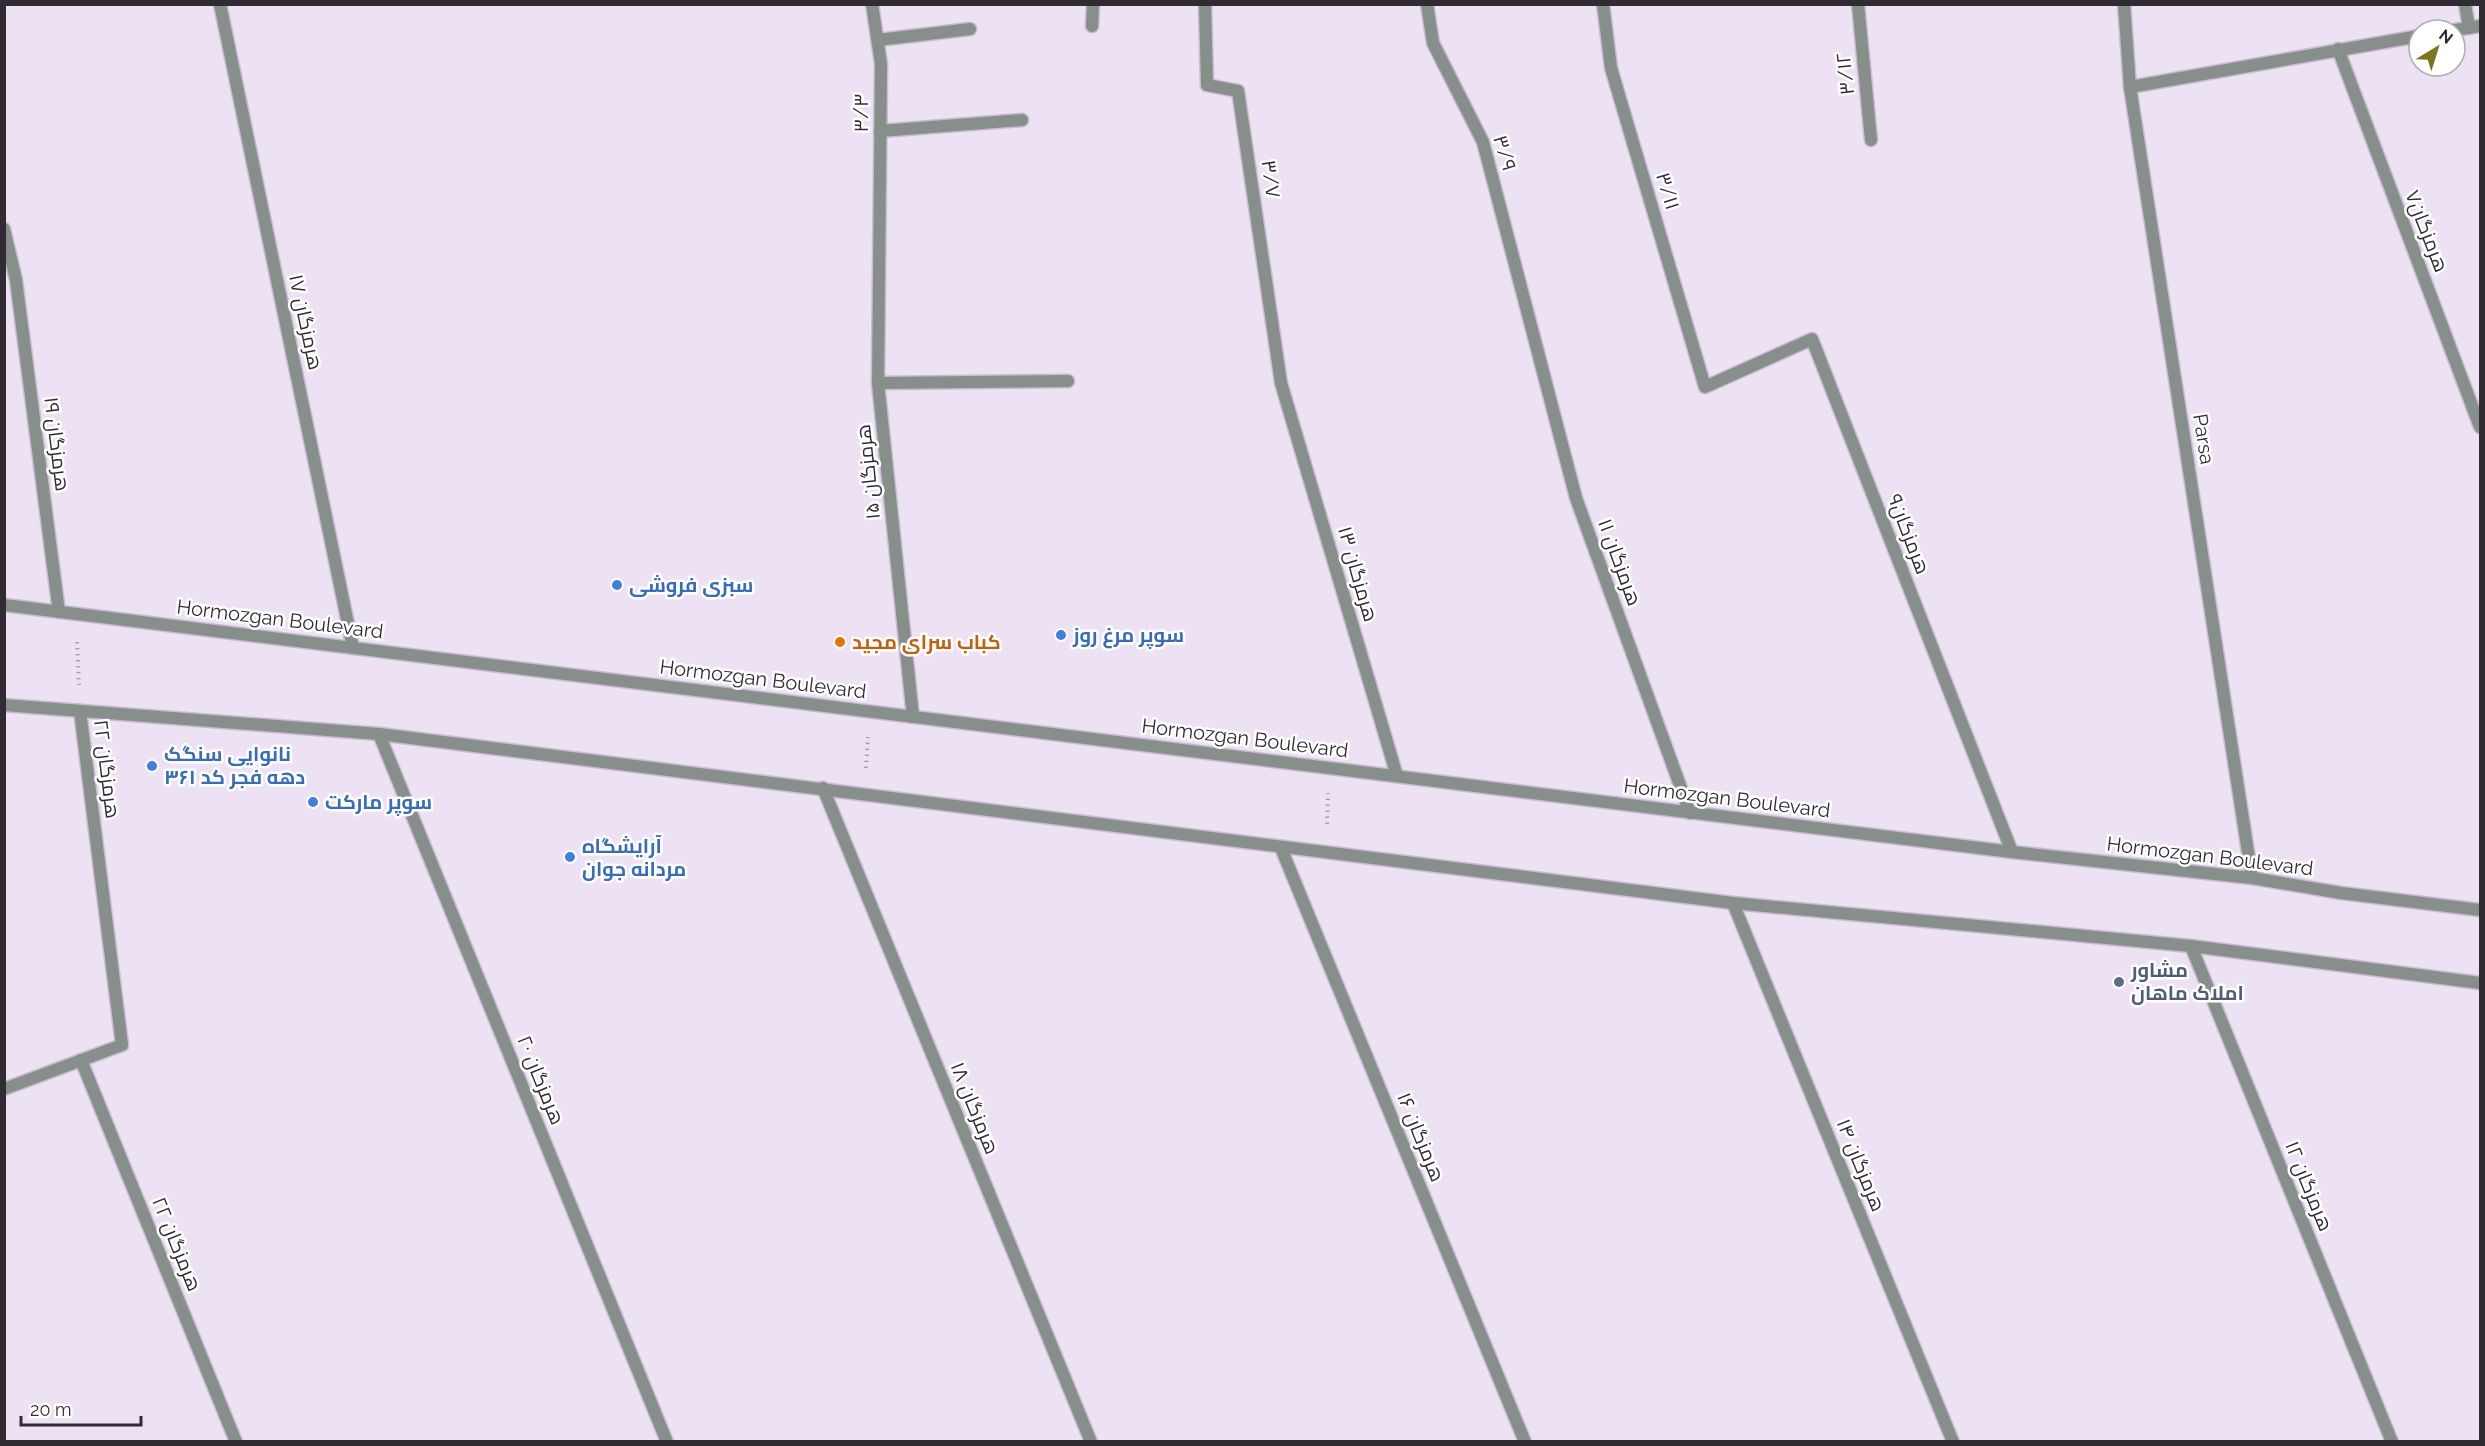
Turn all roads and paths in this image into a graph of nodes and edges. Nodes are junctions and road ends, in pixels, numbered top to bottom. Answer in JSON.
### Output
{"nodes":[{"id":1,"x":220,"y":4,"type":"edge"},
{"id":2,"x":872,"y":4,"type":"edge"},
{"id":3,"x":1092,"y":4,"type":"edge"},
{"id":4,"x":1205,"y":4,"type":"edge"},
{"id":5,"x":1427,"y":4,"type":"edge"},
{"id":6,"x":1603,"y":4,"type":"edge"},
{"id":7,"x":1858,"y":4,"type":"edge"},
{"id":8,"x":2124,"y":4,"type":"edge"},
{"id":9,"x":2465,"y":4,"type":"edge"},
{"id":10,"x":1092,"y":26,"type":"dead end"},
{"id":11,"x":2475,"y":27,"type":"edge"},
{"id":12,"x":970,"y":29,"type":"dead end"},
{"id":13,"x":2407,"y":38,"type":"edge"},
{"id":14,"x":878,"y":40,"type":"junction"},
{"id":15,"x":2338,"y":49,"type":"junction"},
{"id":16,"x":2130,"y":87,"type":"junction"},
{"id":17,"x":1022,"y":120,"type":"dead end"},
{"id":18,"x":880,"y":131,"type":"junction"},
{"id":19,"x":1871,"y":140,"type":"dead end"},
{"id":20,"x":880,"y":223,"type":"joint"},
{"id":21,"x":4,"y":229,"type":"edge"},
{"id":22,"x":1529,"y":320,"type":"joint"},
{"id":23,"x":1068,"y":381,"type":"dead end"},
{"id":24,"x":878,"y":383,"type":"junction"},
{"id":25,"x":1281,"y":383,"type":"joint"},
{"id":26,"x":1705,"y":387,"type":"joint"},
{"id":27,"x":2481,"y":427,"type":"edge"},
{"id":28,"x":4,"y":605,"type":"edge"},
{"id":29,"x":59,"y":612,"type":"junction"},
{"id":30,"x":76,"y":614,"type":"junction"},
{"id":31,"x":353,"y":648,"type":"junction"},
{"id":32,"x":4,"y":705,"type":"edge"},
{"id":33,"x":80,"y":711,"type":"junction"},
{"id":34,"x":870,"y":712,"type":"junction"},
{"id":35,"x":913,"y":717,"type":"junction"},
{"id":36,"x":379,"y":734,"type":"junction"},
{"id":37,"x":1328,"y":768,"type":"junction"},
{"id":38,"x":1397,"y":776,"type":"junction"},
{"id":39,"x":823,"y":788,"type":"junction"},
{"id":40,"x":864,"y":794,"type":"junction"},
{"id":41,"x":1690,"y":813,"type":"junction"},
{"id":42,"x":1281,"y":848,"type":"junction"},
{"id":43,"x":2012,"y":852,"type":"junction"},
{"id":44,"x":1326,"y":853,"type":"junction"},
{"id":45,"x":2252,"y":878,"type":"junction"},
{"id":46,"x":1733,"y":903,"type":"junction"},
{"id":47,"x":2481,"y":910,"type":"edge"},
{"id":48,"x":2191,"y":946,"type":"junction"},
{"id":49,"x":2481,"y":983,"type":"edge"},
{"id":50,"x":81,"y":1060,"type":"junction"},
{"id":51,"x":4,"y":1089,"type":"edge"},
{"id":52,"x":236,"y":1442,"type":"edge"},
{"id":53,"x":667,"y":1442,"type":"edge"},
{"id":54,"x":1091,"y":1442,"type":"edge"},
{"id":55,"x":1525,"y":1442,"type":"edge"},
{"id":56,"x":1953,"y":1442,"type":"edge"},
{"id":57,"x":2392,"y":1442,"type":"edge"}],
"edges":[{"from":1,"to":31,"type":"street","name":"هرمزگان ۱۷"},
{"from":2,"to":14,"type":"street","name":"۳/۳"},
{"from":3,"to":10,"type":"street"},
{"from":4,"to":25,"type":"street","name":"۳/۷"},
{"from":5,"to":22,"type":"street","name":"۳/۹"},
{"from":6,"to":26,"type":"street","name":"۳/۱۱"},
{"from":7,"to":19,"type":"street","name":"۳/۱۲"},
{"from":8,"to":16,"type":"street","name":"Parsa"},
{"from":9,"to":11,"type":"street"},
{"from":12,"to":14,"type":"street"},
{"from":13,"to":15,"type":"street"},
{"from":14,"to":18,"type":"street","name":"۳/۳"},
{"from":15,"to":16,"type":"street"},
{"from":15,"to":27,"type":"street","name":"هرمزگان۷"},
{"from":16,"to":45,"type":"street","name":"Parsa"},
{"from":17,"to":18,"type":"street"},
{"from":18,"to":20,"type":"street","name":"۳/۳"},
{"from":20,"to":24,"type":"street","name":"هرمزگان ۱۵"},
{"from":21,"to":29,"type":"street","name":"هرمزگان ۱۹"},
{"from":22,"to":41,"type":"street","name":"هرمزگان ۱۱"},
{"from":23,"to":24,"type":"street"},
{"from":24,"to":35,"type":"street","name":"هرمزگان ۱۵"},
{"from":25,"to":38,"type":"street","name":"هرمزگان ۱۳"},
{"from":26,"to":43,"type":"street","name":"هرمزگان۹"},
{"from":28,"to":29,"type":"street","name":"Hormozgan Boulevard"},
{"from":29,"to":30,"type":"street","name":"Hormozgan Boulevard"},
{"from":30,"to":31,"type":"street","name":"Hormozgan Boulevard"},
{"from":30,"to":33,"type":"path"},
{"from":31,"to":34,"type":"street","name":"Hormozgan Boulevard"},
{"from":32,"to":33,"type":"street"},
{"from":33,"to":36,"type":"street"},
{"from":33,"to":50,"type":"street","name":"هرمزگان ۲۲"},
{"from":34,"to":35,"type":"street","name":"Hormozgan Boulevard"},
{"from":34,"to":40,"type":"path"},
{"from":35,"to":37,"type":"street","name":"Hormozgan Boulevard"},
{"from":36,"to":39,"type":"street"},
{"from":36,"to":53,"type":"street","name":"هرمزگان ۲۰"},
{"from":37,"to":38,"type":"street","name":"Hormozgan Boulevard"},
{"from":37,"to":44,"type":"path"},
{"from":38,"to":41,"type":"street","name":"Hormozgan Boulevard"},
{"from":39,"to":40,"type":"street"},
{"from":39,"to":54,"type":"street","name":"هرمزگان ۱۸"},
{"from":40,"to":42,"type":"street"},
{"from":41,"to":43,"type":"street","name":"Hormozgan Boulevard"},
{"from":42,"to":44,"type":"street"},
{"from":42,"to":55,"type":"street","name":"هرمزگان ۱۶"},
{"from":43,"to":45,"type":"street","name":"Hormozgan Boulevard"},
{"from":44,"to":46,"type":"street"},
{"from":45,"to":47,"type":"street","name":"Hormozgan Boulevard"},
{"from":46,"to":48,"type":"street"},
{"from":46,"to":56,"type":"street","name":"هرمزگان ۱۴"},
{"from":48,"to":49,"type":"street"},
{"from":48,"to":57,"type":"street","name":"هرمزگان ۱۲"},
{"from":50,"to":51,"type":"street"},
{"from":50,"to":52,"type":"street","name":"هرمزگان ۲۲"}]}
